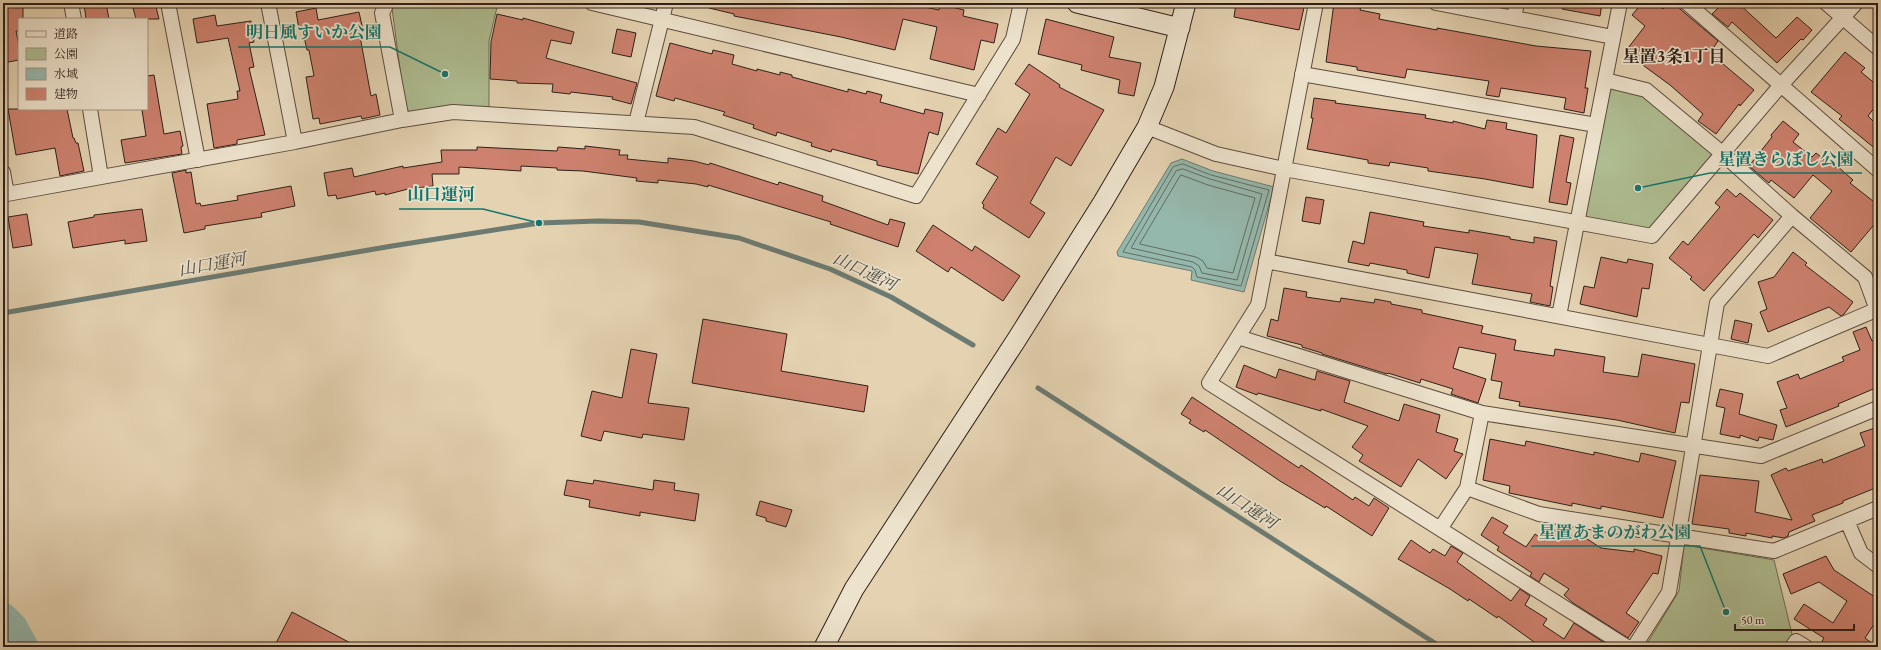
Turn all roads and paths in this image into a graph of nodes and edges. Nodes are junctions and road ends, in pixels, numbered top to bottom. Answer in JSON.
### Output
{"nodes":[{"id":1,"x":71,"y":3,"type":"edge"},
{"id":2,"x":168,"y":3,"type":"edge"},
{"id":3,"x":266,"y":3,"type":"edge"},
{"id":4,"x":387,"y":3,"type":"edge"},
{"id":5,"x":592,"y":3,"type":"edge"},
{"id":6,"x":666,"y":3,"type":"edge"},
{"id":7,"x":1021,"y":3,"type":"edge"},
{"id":8,"x":1077,"y":3,"type":"edge"},
{"id":9,"x":1186,"y":3,"type":"edge"},
{"id":10,"x":1316,"y":3,"type":"edge"},
{"id":11,"x":1436,"y":3,"type":"edge"},
{"id":12,"x":1517,"y":3,"type":"edge"},
{"id":13,"x":1620,"y":3,"type":"edge"},
{"id":14,"x":1687,"y":3,"type":"edge"},
{"id":15,"x":1826,"y":3,"type":"edge"},
{"id":16,"x":1856,"y":3,"type":"edge"},
{"id":17,"x":74,"y":18,"type":"edge"},
{"id":18,"x":1514,"y":18,"type":"junction"},
{"id":19,"x":1843,"y":18,"type":"junction"},
{"id":20,"x":662,"y":20,"type":"junction"},
{"id":21,"x":1180,"y":28,"type":"junction"},
{"id":22,"x":1613,"y":37,"type":"junction"},
{"id":23,"x":1878,"y":48,"type":"edge"},
{"id":24,"x":1302,"y":74,"type":"junction"},
{"id":25,"x":1605,"y":80,"type":"junction"},
{"id":26,"x":1781,"y":85,"type":"junction"},
{"id":27,"x":979,"y":95,"type":"junction"},
{"id":28,"x":90,"y":110,"type":"edge"},
{"id":29,"x":402,"y":120,"type":"junction"},
{"id":30,"x":636,"y":123,"type":"junction"},
{"id":31,"x":1596,"y":125,"type":"junction"},
{"id":32,"x":1147,"y":127,"type":"junction"},
{"id":33,"x":295,"y":142,"type":"junction"},
{"id":34,"x":1722,"y":154,"type":"junction"},
{"id":35,"x":198,"y":160,"type":"junction"},
{"id":36,"x":1284,"y":169,"type":"junction"},
{"id":37,"x":1878,"y":170,"type":"edge"},
{"id":38,"x":3,"y":172,"type":"edge"},
{"id":39,"x":101,"y":177,"type":"junction"},
{"id":40,"x":1792,"y":216,"type":"junction"},
{"id":41,"x":1577,"y":222,"type":"junction"},
{"id":42,"x":1266,"y":261,"type":"junction"},
{"id":43,"x":1878,"y":310,"type":"edge"},
{"id":44,"x":1559,"y":316,"type":"junction"},
{"id":45,"x":1238,"y":337,"type":"junction"},
{"id":46,"x":1710,"y":344,"type":"junction"},
{"id":47,"x":1878,"y":408,"type":"edge"},
{"id":48,"x":1482,"y":413,"type":"junction"},
{"id":49,"x":1693,"y":446,"type":"junction"},
{"id":50,"x":1466,"y":488,"type":"junction"},
{"id":51,"x":1878,"y":508,"type":"edge"},
{"id":52,"x":1847,"y":521,"type":"junction"},
{"id":53,"x":1440,"y":529,"type":"junction"},
{"id":54,"x":1678,"y":536,"type":"junction"},
{"id":55,"x":1878,"y":566,"type":"edge"},
{"id":56,"x":824,"y":647,"type":"edge"},
{"id":57,"x":1627,"y":647,"type":"edge"},
{"id":58,"x":1634,"y":647,"type":"edge"},
{"id":59,"x":1792,"y":647,"type":"edge"},
{"id":60,"x":1806,"y":647,"type":"edge"}],
"edges":[{"from":1,"to":17,"type":"street"},
{"from":2,"to":35,"type":"street"},
{"from":3,"to":33,"type":"street"},
{"from":4,"to":29,"type":"street"},
{"from":5,"to":20,"type":"street"},
{"from":6,"to":20,"type":"street"},
{"from":7,"to":27,"type":"street"},
{"from":8,"to":21,"type":"street"},
{"from":9,"to":21,"type":"street"},
{"from":10,"to":24,"type":"street"},
{"from":11,"to":18,"type":"street"},
{"from":12,"to":18,"type":"street"},
{"from":13,"to":22,"type":"street"},
{"from":14,"to":26,"type":"street"},
{"from":15,"to":19,"type":"street"},
{"from":16,"to":19,"type":"street"},
{"from":18,"to":22,"type":"street"},
{"from":19,"to":23,"type":"street"},
{"from":19,"to":26,"type":"street"},
{"from":20,"to":27,"type":"street"},
{"from":20,"to":30,"type":"street"},
{"from":21,"to":32,"type":"street"},
{"from":22,"to":25,"type":"street"},
{"from":24,"to":31,"type":"street"},
{"from":24,"to":36,"type":"street"},
{"from":25,"to":31,"type":"street"},
{"from":25,"to":34,"type":"street"},
{"from":26,"to":34,"type":"street"},
{"from":26,"to":37,"type":"street"},
{"from":27,"to":30,"type":"street"},
{"from":28,"to":39,"type":"street"},
{"from":29,"to":30,"type":"street"},
{"from":29,"to":33,"type":"street"},
{"from":31,"to":41,"type":"street"},
{"from":32,"to":36,"type":"street"},
{"from":32,"to":56,"type":"street"},
{"from":33,"to":35,"type":"street"},
{"from":34,"to":40,"type":"street"},
{"from":34,"to":41,"type":"street"},
{"from":35,"to":39,"type":"street"},
{"from":36,"to":41,"type":"street"},
{"from":36,"to":42,"type":"street"},
{"from":38,"to":39,"type":"street"},
{"from":40,"to":43,"type":"street"},
{"from":40,"to":46,"type":"street"},
{"from":41,"to":44,"type":"street"},
{"from":42,"to":44,"type":"street"},
{"from":42,"to":45,"type":"street"},
{"from":43,"to":46,"type":"street"},
{"from":44,"to":46,"type":"street"},
{"from":45,"to":48,"type":"street"},
{"from":45,"to":53,"type":"street"},
{"from":46,"to":49,"type":"street"},
{"from":47,"to":49,"type":"street"},
{"from":48,"to":49,"type":"street"},
{"from":48,"to":50,"type":"street"},
{"from":49,"to":54,"type":"street"},
{"from":50,"to":53,"type":"street"},
{"from":50,"to":54,"type":"street"},
{"from":51,"to":52,"type":"street"},
{"from":52,"to":54,"type":"street"},
{"from":52,"to":55,"type":"street"},
{"from":53,"to":57,"type":"street"},
{"from":54,"to":58,"type":"street"},
{"from":59,"to":60,"type":"street"}]}
